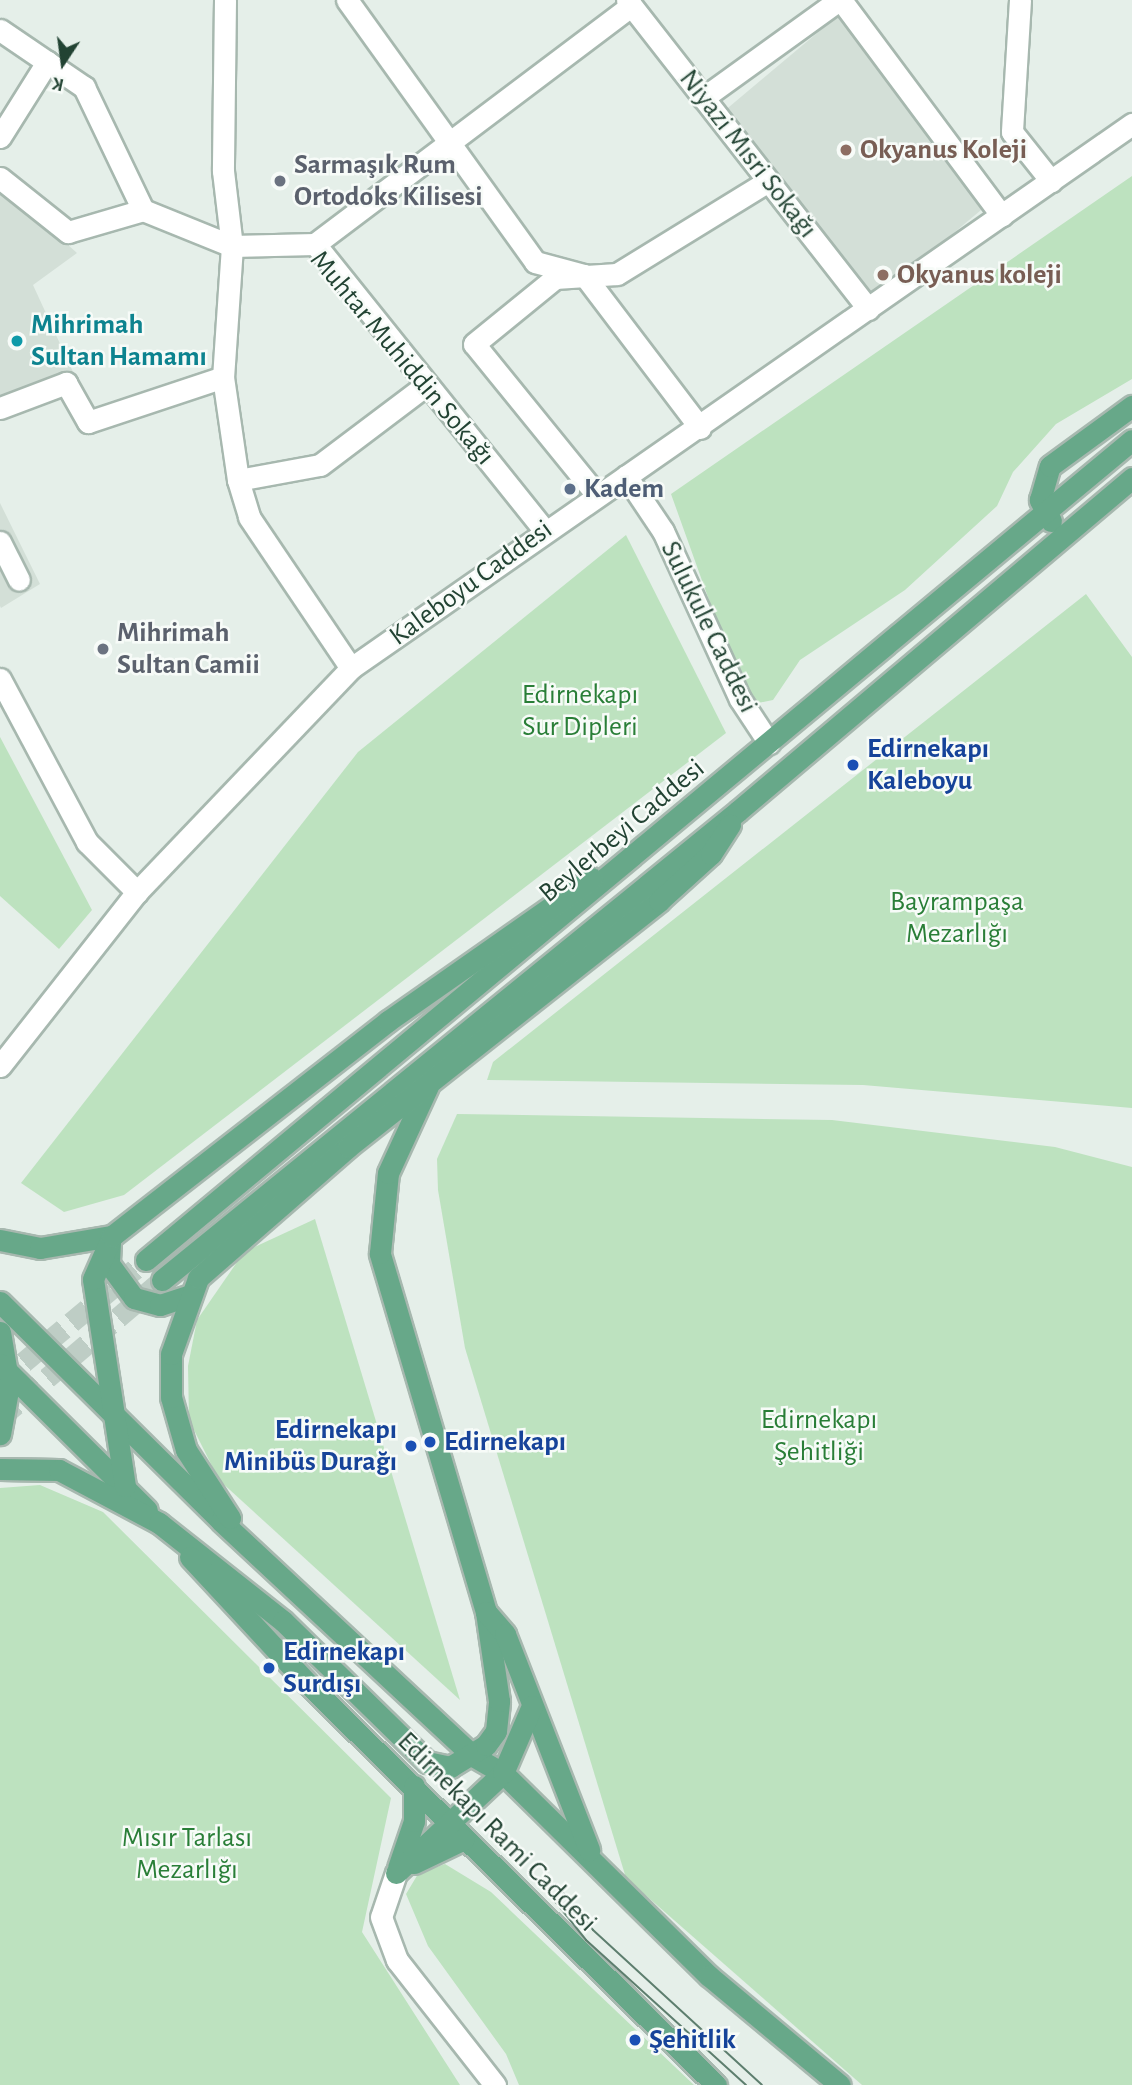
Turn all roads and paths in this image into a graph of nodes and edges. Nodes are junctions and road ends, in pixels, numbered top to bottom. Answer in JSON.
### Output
{"nodes":[{"id":1,"x":225,"y":0,"type":"edge"},
{"id":2,"x":347,"y":0,"type":"edge"},
{"id":3,"x":840,"y":0,"type":"edge"},
{"id":4,"x":1020,"y":0,"type":"edge"},
{"id":5,"x":629,"y":3,"type":"edge"},
{"id":6,"x":0,"y":30,"type":"edge"},
{"id":7,"x":47,"y":62,"type":"junction"},
{"id":8,"x":703,"y":97,"type":"junction"},
{"id":9,"x":1132,"y":124,"type":"edge"},
{"id":10,"x":0,"y":137,"type":"edge"},
{"id":11,"x":455,"y":143,"type":"junction"},
{"id":12,"x":0,"y":178,"type":"edge"},
{"id":13,"x":768,"y":181,"type":"junction"},
{"id":14,"x":1051,"y":181,"type":"junction"},
{"id":15,"x":144,"y":210,"type":"junction"},
{"id":16,"x":1002,"y":216,"type":"junction"},
{"id":17,"x":315,"y":244,"type":"junction"},
{"id":18,"x":232,"y":246,"type":"junction"},
{"id":19,"x":584,"y":275,"type":"junction"},
{"id":20,"x":868,"y":309,"type":"junction"},
{"id":21,"x":223,"y":377,"type":"junction"},
{"id":22,"x":426,"y":385,"type":"junction"},
{"id":23,"x":1132,"y":406,"type":"edge"},
{"id":24,"x":0,"y":408,"type":"edge"},
{"id":25,"x":700,"y":428,"type":"junction"},
{"id":26,"x":1132,"y":440,"type":"edge"},
{"id":27,"x":626,"y":476,"type":"junction"},
{"id":28,"x":1132,"y":478,"type":"edge"},
{"id":29,"x":238,"y":480,"type":"junction"},
{"id":30,"x":596,"y":494,"type":"junction"},
{"id":31,"x":1045,"y":511,"type":"junction"},
{"id":32,"x":1080,"y":518,"type":"junction"},
{"id":33,"x":544,"y":530,"type":"junction"},
{"id":34,"x":1062,"y":533,"type":"junction"},
{"id":35,"x":0,"y":542,"type":"edge"},
{"id":36,"x":19,"y":580,"type":"dead end"},
{"id":37,"x":352,"y":668,"type":"junction"},
{"id":38,"x":0,"y":679,"type":"edge"},
{"id":39,"x":769,"y":743,"type":"junction"},
{"id":40,"x":738,"y":811,"type":"junction"},
{"id":41,"x":625,"y":863,"type":"junction"},
{"id":42,"x":137,"y":892,"type":"junction"},
{"id":43,"x":0,"y":1066,"type":"edge"},
{"id":44,"x":428,"y":1086,"type":"junction"},
{"id":45,"x":112,"y":1236,"type":"junction"},
{"id":46,"x":0,"y":1240,"type":"edge"},
{"id":47,"x":146,"y":1260,"type":"tunnel mouth"},
{"id":48,"x":162,"y":1280,"type":"tunnel mouth"},
{"id":49,"x":188,"y":1296,"type":"junction"},
{"id":50,"x":0,"y":1302,"type":"edge"},
{"id":51,"x":0,"y":1332,"type":"edge"},
{"id":52,"x":4,"y":1368,"type":"edge"},
{"id":53,"x":114,"y":1416,"type":"junction"},
{"id":54,"x":0,"y":1434,"type":"edge"},
{"id":55,"x":0,"y":1469,"type":"edge"},
{"id":56,"x":125,"y":1486,"type":"junction"},
{"id":57,"x":159,"y":1523,"type":"junction"},
{"id":58,"x":250,"y":1545,"type":"junction"},
{"id":59,"x":486,"y":1612,"type":"junction"},
{"id":60,"x":532,"y":1706,"type":"junction"},
{"id":61,"x":473,"y":1756,"type":"junction"},
{"id":62,"x":503,"y":1773,"type":"junction"},
{"id":63,"x":414,"y":1786,"type":"junction"},
{"id":64,"x":457,"y":1831,"type":"junction"},
{"id":65,"x":591,"y":1856,"type":"junction"},
{"id":66,"x":396,"y":1873,"type":"junction"},
{"id":67,"x":495,"y":2085,"type":"edge"},
{"id":68,"x":716,"y":2085,"type":"edge"},
{"id":69,"x":840,"y":2085,"type":"edge"}],
"edges":[{"from":1,"to":18,"type":"street"},
{"from":2,"to":11,"type":"street"},
{"from":3,"to":8,"type":"street"},
{"from":3,"to":16,"type":"street"},
{"from":4,"to":14,"type":"street"},
{"from":5,"to":8,"type":"street","name":"Niyazi Mısri Sokağı"},
{"from":5,"to":11,"type":"street"},
{"from":6,"to":7,"type":"street"},
{"from":7,"to":10,"type":"street"},
{"from":7,"to":15,"type":"street"},
{"from":8,"to":13,"type":"street","name":"Niyazi Mısri Sokağı"},
{"from":9,"to":14,"type":"street","name":"Kaleboyu Caddesi"},
{"from":11,"to":17,"type":"street"},
{"from":11,"to":19,"type":"street"},
{"from":12,"to":15,"type":"street"},
{"from":13,"to":19,"type":"street"},
{"from":13,"to":20,"type":"street","name":"Niyazi Mısri Sokağı"},
{"from":14,"to":16,"type":"street","name":"Kaleboyu Caddesi"},
{"from":15,"to":18,"type":"street"},
{"from":16,"to":20,"type":"street","name":"Kaleboyu Caddesi"},
{"from":17,"to":18,"type":"street","name":"Muhtar Muhiddin Sokağı"},
{"from":17,"to":22,"type":"street","name":"Muhtar Muhiddin Sokağı"},
{"from":18,"to":21,"type":"street"},
{"from":19,"to":25,"type":"street"},
{"from":19,"to":30,"type":"street"},
{"from":20,"to":25,"type":"street","name":"Kaleboyu Caddesi"},
{"from":21,"to":24,"type":"street"},
{"from":21,"to":29,"type":"street"},
{"from":22,"to":29,"type":"street"},
{"from":22,"to":33,"type":"street","name":"Muhtar Muhiddin Sokağı"},
{"from":23,"to":31,"type":"main road"},
{"from":25,"to":27,"type":"street","name":"Kaleboyu Caddesi"},
{"from":26,"to":31,"type":"main road","name":"Beylerbeyi Caddesi"},
{"from":27,"to":30,"type":"street","name":"Kaleboyu Caddesi"},
{"from":27,"to":39,"type":"street","name":"Sulukule Caddesi"},
{"from":28,"to":32,"type":"main road","name":"Beylerbeyi Caddesi"},
{"from":29,"to":37,"type":"street"},
{"from":30,"to":33,"type":"street","name":"Kaleboyu Caddesi"},
{"from":31,"to":32,"type":"main road"},
{"from":31,"to":34,"type":"main road"},
{"from":31,"to":39,"type":"main road","name":"Beylerbeyi Caddesi"},
{"from":32,"to":34,"type":"main road","name":"Beylerbeyi Caddesi"},
{"from":33,"to":37,"type":"street","name":"Kaleboyu Caddesi"},
{"from":34,"to":40,"type":"main road","name":"Beylerbeyi Caddesi"},
{"from":35,"to":36,"type":"street"},
{"from":37,"to":42,"type":"street","name":"Kaleboyu Caddesi"},
{"from":38,"to":42,"type":"street"},
{"from":39,"to":41,"type":"main road","name":"Beylerbeyi Caddesi"},
{"from":40,"to":44,"type":"main road"},
{"from":40,"to":48,"type":"main road","name":"Beylerbeyi Caddesi"},
{"from":41,"to":45,"type":"main road"},
{"from":41,"to":47,"type":"main road","name":"Beylerbeyi Caddesi"},
{"from":42,"to":43,"type":"street","name":"Kaleboyu Caddesi"},
{"from":44,"to":49,"type":"main road"},
{"from":44,"to":59,"type":"main road"},
{"from":45,"to":46,"type":"main road"},
{"from":45,"to":49,"type":"main road"},
{"from":45,"to":53,"type":"main road"},
{"from":49,"to":58,"type":"main road"},
{"from":50,"to":53,"type":"main road","name":"Edirnekapı Rami Caddesi"},
{"from":51,"to":52,"type":"main road"},
{"from":52,"to":54,"type":"main road"},
{"from":52,"to":56,"type":"main road","name":"Edirnekapı Rami Caddesi"},
{"from":53,"to":56,"type":"main road"},
{"from":53,"to":58,"type":"main road","name":"Edirnekapı Rami Caddesi"},
{"from":55,"to":57,"type":"main road"},
{"from":56,"to":57,"type":"main road","name":"Edirnekapı Rami Caddesi"},
{"from":57,"to":61,"type":"main road"},
{"from":57,"to":63,"type":"main road","name":"Edirnekapı Rami Caddesi"},
{"from":58,"to":61,"type":"main road","name":"Edirnekapı Rami Caddesi"},
{"from":59,"to":60,"type":"main road"},
{"from":59,"to":61,"type":"main road"},
{"from":60,"to":62,"type":"main road"},
{"from":60,"to":65,"type":"main road"},
{"from":61,"to":62,"type":"main road","name":"Edirnekapı Rami Caddesi"},
{"from":62,"to":64,"type":"main road"},
{"from":62,"to":65,"type":"main road","name":"Edirnekapı Rami Caddesi"},
{"from":63,"to":64,"type":"main road","name":"Edirnekapı Rami Caddesi"},
{"from":63,"to":66,"type":"main road"},
{"from":64,"to":66,"type":"main road"},
{"from":64,"to":68,"type":"main road","name":"Edirnekapı Rami Caddesi"},
{"from":65,"to":69,"type":"main road","name":"Edirnekapı Rami Caddesi"},
{"from":66,"to":67,"type":"street"}]}
